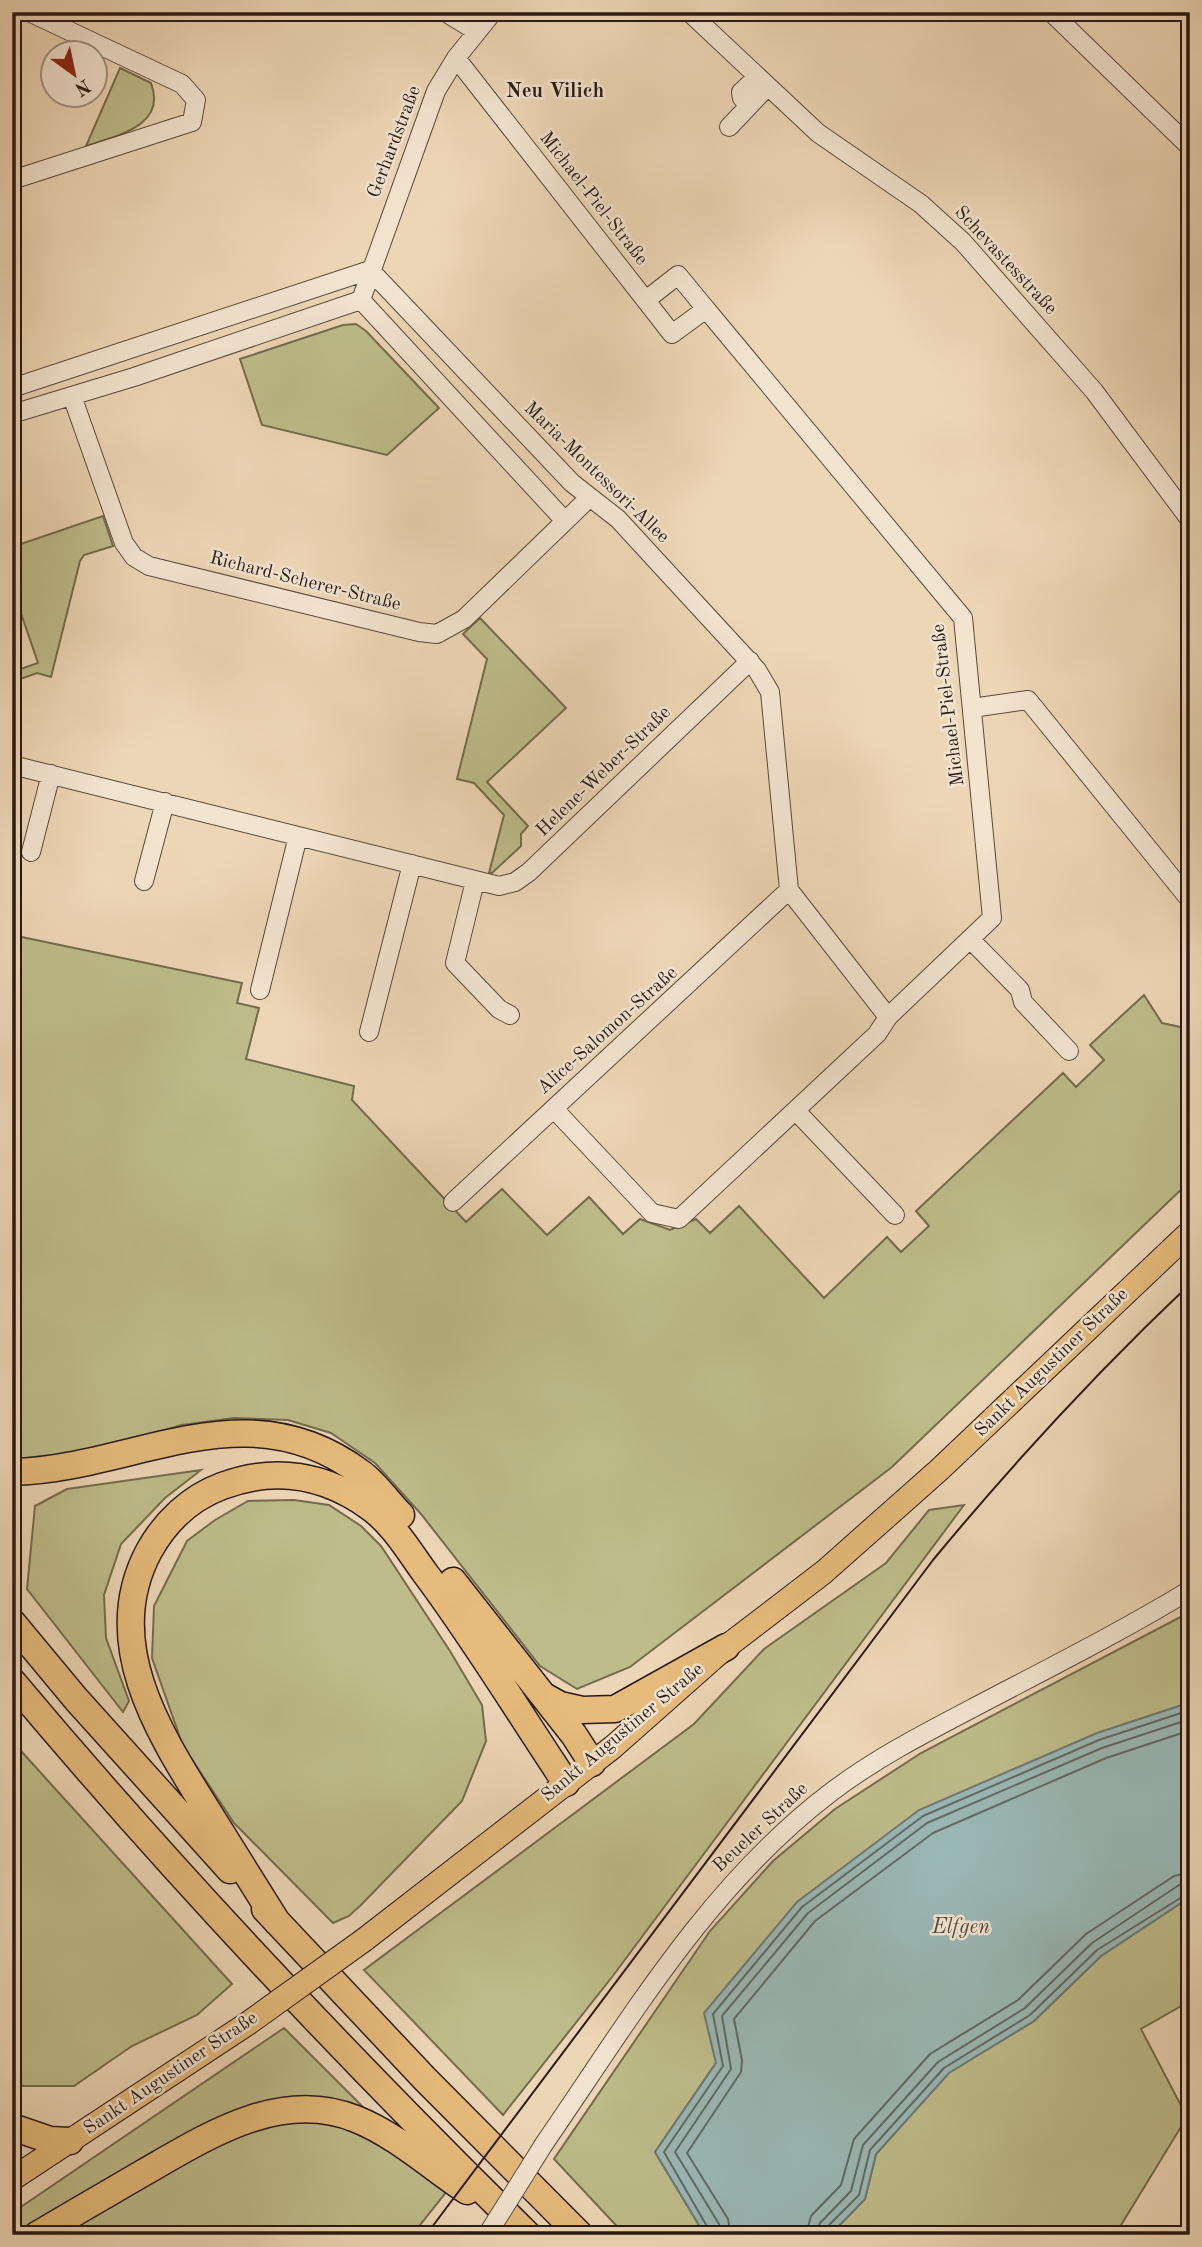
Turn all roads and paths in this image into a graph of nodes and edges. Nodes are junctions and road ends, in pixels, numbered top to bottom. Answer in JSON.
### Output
{"nodes":[{"id":1,"x":445,"y":12,"type":"edge"},
{"id":2,"x":493,"y":12,"type":"edge"},
{"id":3,"x":689,"y":12,"type":"edge"},
{"id":4,"x":1051,"y":12,"type":"edge"},
{"id":5,"x":32,"y":13,"type":"edge"},
{"id":6,"x":476,"y":31,"type":"junction"},
{"id":7,"x":456,"y":58,"type":"junction"},
{"id":8,"x":761,"y":83,"type":"junction"},
{"id":9,"x":729,"y":127,"type":"dead end"},
{"id":10,"x":1190,"y":147,"type":"edge"},
{"id":11,"x":12,"y":180,"type":"edge"},
{"id":12,"x":370,"y":270,"type":"junction"},
{"id":13,"x":361,"y":300,"type":"junction"},
{"id":14,"x":646,"y":300,"type":"junction"},
{"id":15,"x":706,"y":309,"type":"junction"},
{"id":16,"x":12,"y":388,"type":"edge"},
{"id":17,"x":72,"y":396,"type":"junction"},
{"id":18,"x":12,"y":414,"type":"edge"},
{"id":19,"x":589,"y":498,"type":"junction"},
{"id":20,"x":1190,"y":520,"type":"edge"},
{"id":21,"x":565,"y":521,"type":"junction"},
{"id":22,"x":750,"y":661,"type":"junction"},
{"id":23,"x":972,"y":708,"type":"junction"},
{"id":24,"x":12,"y":765,"type":"edge"},
{"id":25,"x":51,"y":774,"type":"junction"},
{"id":26,"x":165,"y":802,"type":"junction"},
{"id":27,"x":298,"y":836,"type":"junction"},
{"id":28,"x":31,"y":852,"type":"dead end"},
{"id":29,"x":412,"y":864,"type":"junction"},
{"id":30,"x":144,"y":881,"type":"dead end"},
{"id":31,"x":475,"y":881,"type":"junction"},
{"id":32,"x":789,"y":890,"type":"junction"},
{"id":33,"x":1190,"y":900,"type":"edge"},
{"id":34,"x":970,"y":939,"type":"junction"},
{"id":35,"x":260,"y":990,"type":"dead end"},
{"id":36,"x":510,"y":1015,"type":"dead end"},
{"id":37,"x":888,"y":1017,"type":"junction"},
{"id":38,"x":369,"y":1032,"type":"dead end"},
{"id":39,"x":1069,"y":1051,"type":"dead end"},
{"id":40,"x":554,"y":1109,"type":"junction"},
{"id":41,"x":796,"y":1111,"type":"junction"},
{"id":42,"x":453,"y":1202,"type":"dead end"},
{"id":43,"x":895,"y":1215,"type":"dead end"},
{"id":44,"x":1190,"y":1232,"type":"edge"},
{"id":45,"x":12,"y":1472,"type":"edge"},
{"id":46,"x":1190,"y":1590,"type":"edge"},
{"id":47,"x":12,"y":1622,"type":"edge"},
{"id":48,"x":726,"y":1647,"type":"junction"},
{"id":49,"x":12,"y":1681,"type":"edge"},
{"id":50,"x":543,"y":1695,"type":"junction"},
{"id":51,"x":12,"y":1703,"type":"edge"},
{"id":52,"x":45,"y":1720,"type":"junction"},
{"id":53,"x":592,"y":1763,"type":"junction"},
{"id":54,"x":566,"y":1783,"type":"junction"},
{"id":55,"x":277,"y":1922,"type":"junction"},
{"id":56,"x":12,"y":2127,"type":"edge"},
{"id":57,"x":70,"y":2141,"type":"junction"},
{"id":58,"x":12,"y":2179,"type":"edge"},
{"id":59,"x":526,"y":2233,"type":"edge"},
{"id":60,"x":37,"y":2235,"type":"edge"},
{"id":61,"x":487,"y":2235,"type":"edge"},
{"id":62,"x":580,"y":2235,"type":"edge"}],
"edges":[{"from":1,"to":6,"type":"street"},
{"from":2,"to":6,"type":"street","name":"Gerhardstraße"},
{"from":3,"to":8,"type":"street","name":"Schevastesstraße"},
{"from":4,"to":10,"type":"street"},
{"from":5,"to":11,"type":"street"},
{"from":6,"to":7,"type":"street","name":"Gerhardstraße"},
{"from":7,"to":12,"type":"street","name":"Gerhardstraße"},
{"from":7,"to":14,"type":"street","name":"Michael-Piel-Straße"},
{"from":8,"to":9,"type":"street"},
{"from":8,"to":20,"type":"street","name":"Schevastesstraße"},
{"from":12,"to":13,"type":"street","name":"Gerhardstraße"},
{"from":12,"to":16,"type":"street"},
{"from":12,"to":19,"type":"street","name":"Maria-Montessori-Allee"},
{"from":13,"to":17,"type":"street"},
{"from":13,"to":21,"type":"street"},
{"from":14,"to":15,"type":"street","name":"Michael-Piel-Straße"},
{"from":14,"to":15,"type":"street","name":"Michael-Piel-Straße"},
{"from":15,"to":23,"type":"street","name":"Michael-Piel-Straße"},
{"from":17,"to":18,"type":"street"},
{"from":17,"to":21,"type":"street","name":"Richard-Scherer-Straße"},
{"from":19,"to":21,"type":"street","name":"Richard-Scherer-Straße"},
{"from":19,"to":22,"type":"street","name":"Maria-Montessori-Allee"},
{"from":22,"to":31,"type":"street","name":"Helene-Weber-Straße"},
{"from":22,"to":32,"type":"street","name":"Maria-Montessori-Allee"},
{"from":23,"to":33,"type":"street"},
{"from":23,"to":34,"type":"street","name":"Michael-Piel-Straße"},
{"from":24,"to":25,"type":"street","name":"Helene-Weber-Straße"},
{"from":25,"to":26,"type":"street","name":"Helene-Weber-Straße"},
{"from":25,"to":28,"type":"street"},
{"from":26,"to":27,"type":"street","name":"Helene-Weber-Straße"},
{"from":26,"to":30,"type":"street"},
{"from":27,"to":29,"type":"street","name":"Helene-Weber-Straße"},
{"from":27,"to":35,"type":"street"},
{"from":29,"to":31,"type":"street","name":"Helene-Weber-Straße"},
{"from":29,"to":38,"type":"street"},
{"from":31,"to":36,"type":"street"},
{"from":32,"to":37,"type":"street"},
{"from":32,"to":40,"type":"street","name":"Alice-Salomon-Straße"},
{"from":34,"to":37,"type":"street","name":"Michael-Piel-Straße"},
{"from":34,"to":39,"type":"street"},
{"from":37,"to":41,"type":"street","name":"Michael-Piel-Straße"},
{"from":40,"to":41,"type":"street","name":"Michael-Piel-Straße"},
{"from":40,"to":42,"type":"street","name":"Alice-Salomon-Straße"},
{"from":41,"to":43,"type":"street"},
{"from":44,"to":48,"type":"main road","name":"Sankt Augustiner Straße"},
{"from":45,"to":50,"type":"highway"},
{"from":46,"to":61,"type":"street","name":"Beueler Straße","bridge":true},
{"from":47,"to":55,"type":"highway"},
{"from":48,"to":50,"type":"highway"},
{"from":48,"to":53,"type":"main road","name":"Sankt Augustiner Straße"},
{"from":49,"to":52,"type":"highway"},
{"from":50,"to":53,"type":"highway"},
{"from":51,"to":52,"type":"highway"},
{"from":52,"to":59,"type":"highway"},
{"from":53,"to":54,"type":"main road","name":"Sankt Augustiner Straße"},
{"from":54,"to":55,"type":"highway"},
{"from":54,"to":57,"type":"main road","name":"Sankt Augustiner Straße","bridge":true},
{"from":55,"to":62,"type":"highway"},
{"from":56,"to":57,"type":"highway"},
{"from":57,"to":58,"type":"main road","name":"Sankt Augustiner Straße"},
{"from":59,"to":60,"type":"highway"}]}
